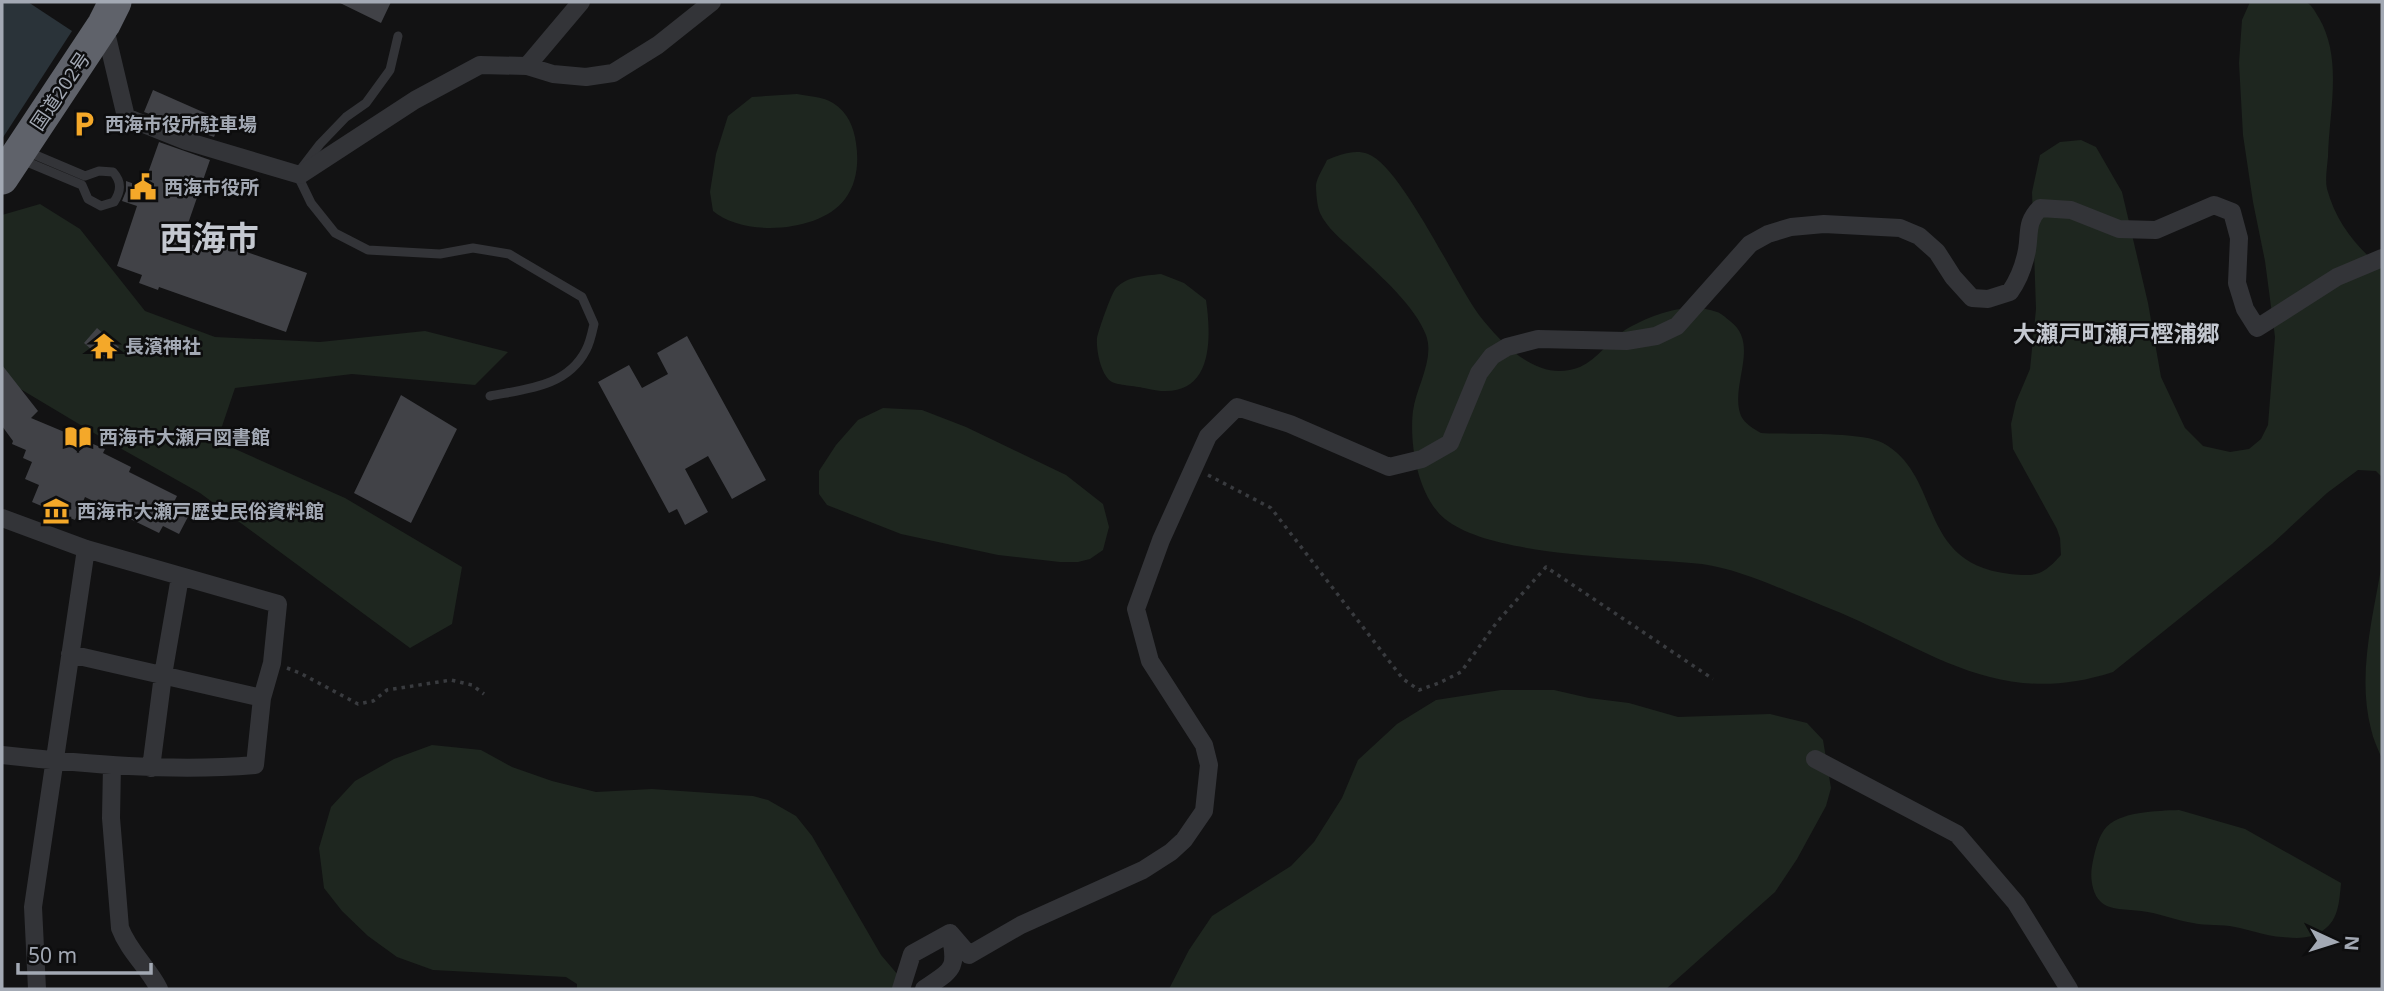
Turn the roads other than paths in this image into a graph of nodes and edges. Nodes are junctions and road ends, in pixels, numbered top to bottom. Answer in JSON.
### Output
{"nodes":[{"id":1,"x":581,"y":2,"type":"edge"},
{"id":2,"x":712,"y":2,"type":"edge"},
{"id":3,"x":110,"y":13,"type":"edge"},
{"id":4,"x":398,"y":36,"type":"dead end"},
{"id":5,"x":527,"y":66,"type":"junction"},
{"id":6,"x":13,"y":161,"type":"edge"},
{"id":7,"x":297,"y":174,"type":"junction"},
{"id":8,"x":2382,"y":258,"type":"edge"},
{"id":9,"x":490,"y":396,"type":"dead end"},
{"id":10,"x":2,"y":518,"type":"edge"},
{"id":11,"x":86,"y":549,"type":"junction"},
{"id":12,"x":180,"y":577,"type":"junction"},
{"id":13,"x":70,"y":654,"type":"junction"},
{"id":14,"x":163,"y":675,"type":"junction"},
{"id":15,"x":262,"y":698,"type":"junction"},
{"id":16,"x":2,"y":755,"type":"edge"},
{"id":17,"x":1815,"y":759,"type":"dead end"},
{"id":18,"x":54,"y":760,"type":"junction"},
{"id":19,"x":112,"y":765,"type":"junction"},
{"id":20,"x":151,"y":768,"type":"junction"},
{"id":21,"x":950,"y":933,"type":"junction"},
{"id":22,"x":156,"y":988,"type":"edge"},
{"id":23,"x":37,"y":989,"type":"edge"},
{"id":24,"x":901,"y":989,"type":"edge"},
{"id":25,"x":924,"y":989,"type":"edge"},
{"id":26,"x":2069,"y":989,"type":"edge"}],
"edges":[{"from":1,"to":5,"type":"street"},
{"from":2,"to":5,"type":"street"},
{"from":3,"to":6,"type":"highway","name":"国道202号"},
{"from":3,"to":7,"type":"street"},
{"from":4,"to":7,"type":"lane"},
{"from":5,"to":7,"type":"street"},
{"from":6,"to":6,"type":"lane"},
{"from":7,"to":9,"type":"lane"},
{"from":8,"to":21,"type":"street"},
{"from":10,"to":11,"type":"street"},
{"from":11,"to":12,"type":"street"},
{"from":11,"to":13,"type":"street"},
{"from":12,"to":14,"type":"street"},
{"from":12,"to":15,"type":"street"},
{"from":13,"to":14,"type":"street"},
{"from":13,"to":18,"type":"street"},
{"from":14,"to":15,"type":"street"},
{"from":14,"to":20,"type":"street"},
{"from":15,"to":20,"type":"street"},
{"from":16,"to":18,"type":"street"},
{"from":17,"to":26,"type":"street"},
{"from":18,"to":19,"type":"street"},
{"from":18,"to":23,"type":"street"},
{"from":19,"to":20,"type":"street"},
{"from":19,"to":22,"type":"street"},
{"from":21,"to":24,"type":"street"},
{"from":21,"to":25,"type":"street"}]}
